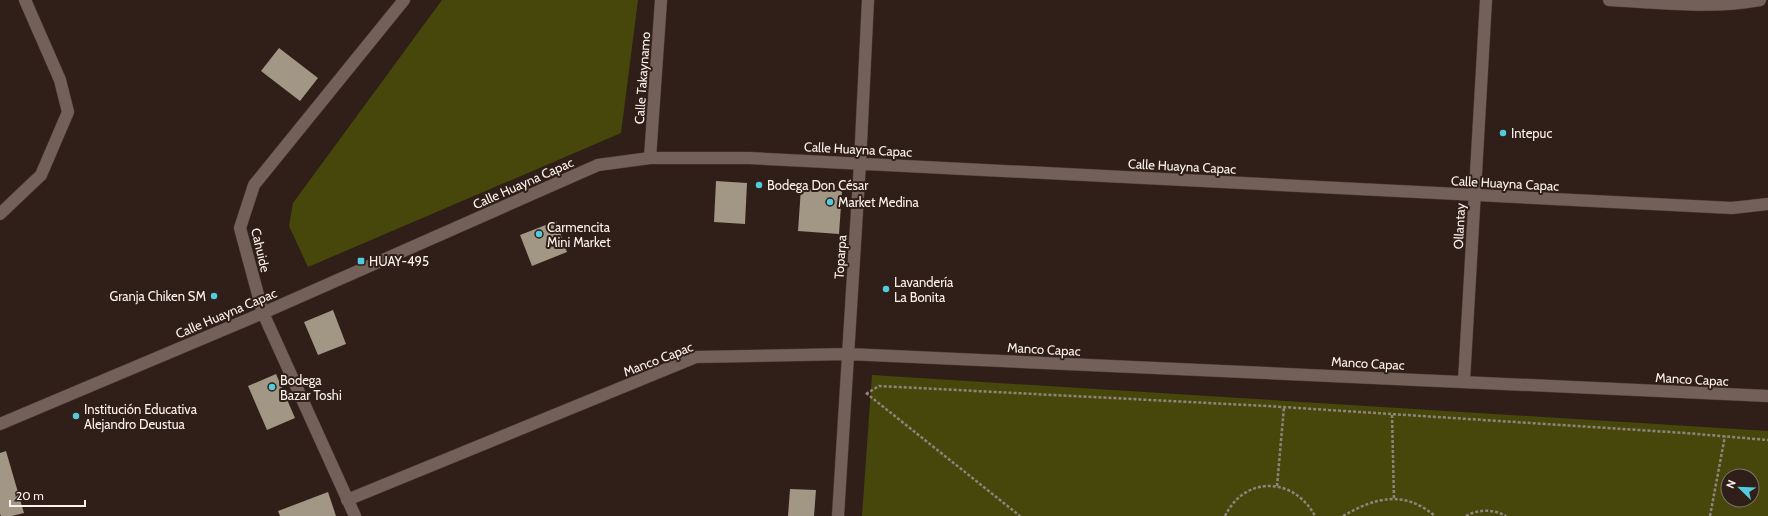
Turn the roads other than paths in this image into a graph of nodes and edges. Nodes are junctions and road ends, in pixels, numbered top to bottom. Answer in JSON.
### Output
{"nodes":[{"id":1,"x":25,"y":0,"type":"edge"},
{"id":2,"x":404,"y":0,"type":"edge"},
{"id":3,"x":661,"y":0,"type":"edge"},
{"id":4,"x":868,"y":0,"type":"edge"},
{"id":5,"x":1486,"y":0,"type":"edge"},
{"id":6,"x":1609,"y":0,"type":"edge"},
{"id":7,"x":1760,"y":0,"type":"edge"},
{"id":8,"x":650,"y":158,"type":"junction"},
{"id":9,"x":860,"y":163,"type":"junction"},
{"id":10,"x":1474,"y":195,"type":"junction"},
{"id":11,"x":1768,"y":204,"type":"edge"},
{"id":12,"x":0,"y":214,"type":"edge"},
{"id":13,"x":263,"y":313,"type":"junction"},
{"id":14,"x":848,"y":354,"type":"junction"},
{"id":15,"x":1464,"y":381,"type":"junction"},
{"id":16,"x":1768,"y":396,"type":"edge"},
{"id":17,"x":0,"y":424,"type":"edge"},
{"id":18,"x":347,"y":500,"type":"junction"},
{"id":19,"x":355,"y":516,"type":"edge"},
{"id":20,"x":838,"y":516,"type":"edge"}],
"edges":[{"from":1,"to":12,"type":"street"},
{"from":2,"to":13,"type":"street","name":"Cahuide"},
{"from":3,"to":8,"type":"street","name":"Calle Takaynamo"},
{"from":4,"to":9,"type":"street","name":"Toparpa"},
{"from":5,"to":10,"type":"street","name":"Ollantay"},
{"from":6,"to":7,"type":"street"},
{"from":8,"to":9,"type":"street","name":"Calle Huayna Capac"},
{"from":8,"to":13,"type":"street","name":"Calle Huayna Capac"},
{"from":9,"to":10,"type":"street","name":"Calle Huayna Capac"},
{"from":9,"to":14,"type":"street","name":"Toparpa"},
{"from":10,"to":11,"type":"street","name":"Calle Huayna Capac"},
{"from":10,"to":15,"type":"street","name":"Ollantay"},
{"from":13,"to":17,"type":"street","name":"Calle Huayna Capac"},
{"from":13,"to":18,"type":"street","name":"Cahuide"},
{"from":14,"to":15,"type":"street","name":"Manco Capac"},
{"from":14,"to":18,"type":"street","name":"Manco Capac"},
{"from":14,"to":20,"type":"street","name":"Toparpa"},
{"from":15,"to":16,"type":"street","name":"Manco Capac"},
{"from":18,"to":19,"type":"street","name":"Cahuide"}]}
